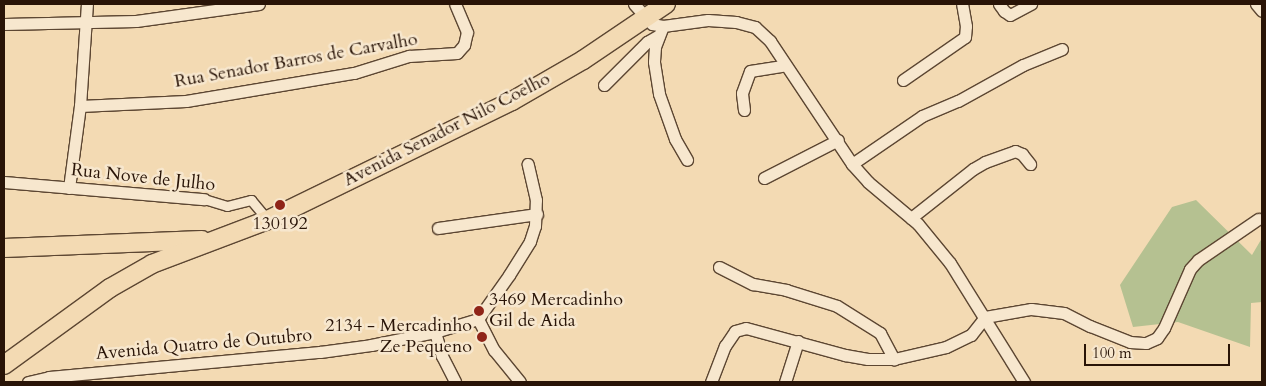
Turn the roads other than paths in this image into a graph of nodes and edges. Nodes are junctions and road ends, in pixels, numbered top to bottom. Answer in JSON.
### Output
{"nodes":[{"id":1,"x":87,"y":4,"type":"edge"},
{"id":2,"x":259,"y":4,"type":"edge"},
{"id":3,"x":455,"y":4,"type":"edge"},
{"id":4,"x":666,"y":4,"type":"edge"},
{"id":5,"x":962,"y":4,"type":"edge"},
{"id":6,"x":999,"y":4,"type":"edge"},
{"id":7,"x":1030,"y":4,"type":"edge"},
{"id":8,"x":1256,"y":4,"type":"edge"},
{"id":9,"x":640,"y":9,"type":"edge"},
{"id":10,"x":1262,"y":11,"type":"edge"},
{"id":11,"x":85,"y":22,"type":"junction"},
{"id":12,"x":4,"y":24,"type":"edge"},
{"id":13,"x":661,"y":31,"type":"junction"},
{"id":14,"x":1062,"y":48,"type":"dead end"},
{"id":15,"x":786,"y":64,"type":"junction"},
{"id":16,"x":903,"y":80,"type":"dead end"},
{"id":17,"x":604,"y":85,"type":"dead end"},
{"id":18,"x":80,"y":106,"type":"junction"},
{"id":19,"x":744,"y":110,"type":"dead end"},
{"id":20,"x":838,"y":140,"type":"junction"},
{"id":21,"x":687,"y":160,"type":"dead end"},
{"id":22,"x":528,"y":164,"type":"dead end"},
{"id":23,"x":852,"y":164,"type":"junction"},
{"id":24,"x":1030,"y":164,"type":"dead end"},
{"id":25,"x":764,"y":178,"type":"dead end"},
{"id":26,"x":4,"y":182,"type":"edge"},
{"id":27,"x":69,"y":188,"type":"junction"},
{"id":28,"x":204,"y":199,"type":"joint"},
{"id":29,"x":537,"y":214,"type":"junction"},
{"id":30,"x":911,"y":218,"type":"junction"},
{"id":31,"x":1258,"y":219,"type":"dead end"},
{"id":32,"x":268,"y":220,"type":"junction"},
{"id":33,"x":438,"y":228,"type":"dead end"},
{"id":34,"x":217,"y":239,"type":"junction"},
{"id":35,"x":4,"y":248,"type":"edge"},
{"id":36,"x":719,"y":267,"type":"dead end"},
{"id":37,"x":985,"y":317,"type":"junction"},
{"id":38,"x":478,"y":319,"type":"junction"},
{"id":39,"x":435,"y":332,"type":"junction"},
{"id":40,"x":798,"y":341,"type":"junction"},
{"id":41,"x":894,"y":359,"type":"junction"},
{"id":42,"x":4,"y":364,"type":"edge"},
{"id":43,"x":28,"y":382,"type":"edge"},
{"id":44,"x":455,"y":382,"type":"edge"},
{"id":45,"x":520,"y":382,"type":"edge"},
{"id":46,"x":710,"y":382,"type":"edge"},
{"id":47,"x":785,"y":382,"type":"edge"},
{"id":48,"x":1024,"y":382,"type":"edge"}],
"edges":[{"from":1,"to":11,"type":"street"},
{"from":2,"to":11,"type":"street"},
{"from":3,"to":18,"type":"street","name":"Rua Senador Barros de Carvalho"},
{"from":4,"to":9,"type":"main road","name":"Avenida Senador Nilo Coelho"},
{"from":5,"to":16,"type":"street"},
{"from":6,"to":7,"type":"street"},
{"from":8,"to":10,"type":"street"},
{"from":9,"to":13,"type":"street"},
{"from":9,"to":32,"type":"main road","name":"Avenida Senador Nilo Coelho"},
{"from":11,"to":12,"type":"street"},
{"from":11,"to":18,"type":"street"},
{"from":13,"to":15,"type":"street"},
{"from":13,"to":17,"type":"street"},
{"from":13,"to":21,"type":"street"},
{"from":14,"to":23,"type":"street"},
{"from":15,"to":19,"type":"street"},
{"from":15,"to":20,"type":"street"},
{"from":18,"to":27,"type":"street"},
{"from":20,"to":23,"type":"street"},
{"from":20,"to":25,"type":"street"},
{"from":22,"to":29,"type":"street"},
{"from":23,"to":30,"type":"street"},
{"from":24,"to":30,"type":"street"},
{"from":26,"to":27,"type":"street","name":"Rua Nove de Julho"},
{"from":27,"to":28,"type":"street","name":"Rua Nove de Julho"},
{"from":28,"to":32,"type":"street","name":"Rua Nove de Julho"},
{"from":29,"to":33,"type":"street"},
{"from":29,"to":38,"type":"street"},
{"from":30,"to":37,"type":"street"},
{"from":31,"to":37,"type":"street"},
{"from":32,"to":34,"type":"main road","name":"Avenida Senador Nilo Coelho"},
{"from":34,"to":35,"type":"main road","name":"Avenida Senador Nilo Coelho"},
{"from":34,"to":42,"type":"main road","name":"Avenida Senador Nilo Coelho"},
{"from":36,"to":41,"type":"street"},
{"from":37,"to":41,"type":"street"},
{"from":37,"to":48,"type":"street"},
{"from":38,"to":39,"type":"street","name":"Avenida Quatro de Outubro"},
{"from":38,"to":45,"type":"street"},
{"from":39,"to":43,"type":"street","name":"Avenida Quatro de Outubro"},
{"from":39,"to":44,"type":"street"},
{"from":40,"to":41,"type":"street"},
{"from":40,"to":46,"type":"street"},
{"from":40,"to":47,"type":"street"}]}
